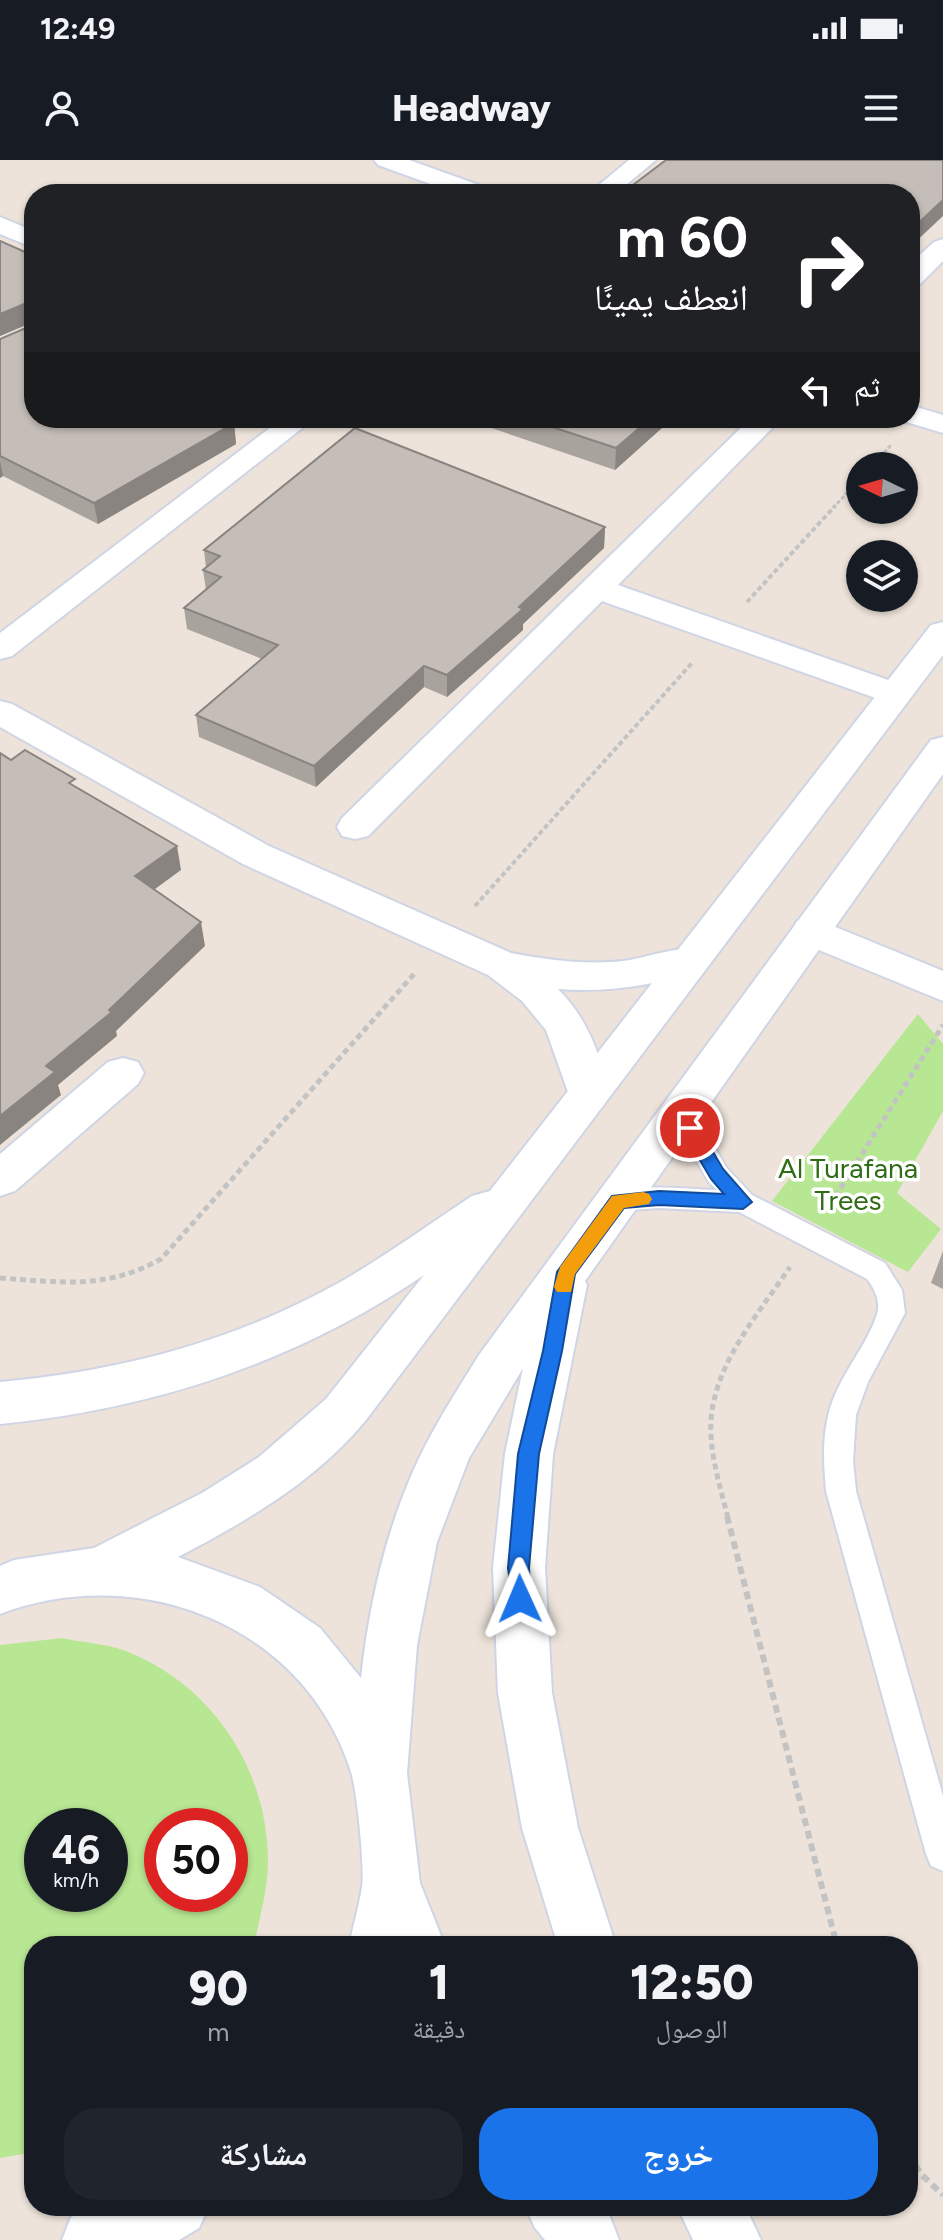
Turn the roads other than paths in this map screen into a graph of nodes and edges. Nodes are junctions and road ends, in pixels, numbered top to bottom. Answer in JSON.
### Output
{"nodes":[{"id":1,"x":386,"y":160,"type":"edge"},
{"id":2,"x":644,"y":160,"type":"edge"},
{"id":3,"x":453,"y":184,"type":"edge"},
{"id":4,"x":613,"y":184,"type":"edge"},
{"id":5,"x":0,"y":225,"type":"edge"},
{"id":6,"x":24,"y":236,"type":"edge"},
{"id":7,"x":942,"y":249,"type":"edge"},
{"id":8,"x":920,"y":270,"type":"edge"},
{"id":9,"x":920,"y":417,"type":"edge"},
{"id":10,"x":943,"y":424,"type":"edge"},
{"id":11,"x":288,"y":428,"type":"edge"},
{"id":12,"x":758,"y":428,"type":"edge"},
{"id":13,"x":596,"y":588,"type":"junction"},
{"id":14,"x":943,"y":632,"type":"edge"},
{"id":15,"x":0,"y":649,"type":"edge"},
{"id":16,"x":896,"y":694,"type":"junction"},
{"id":17,"x":0,"y":712,"type":"edge"},
{"id":18,"x":943,"y":748,"type":"edge"},
{"id":19,"x":355,"y":827,"type":"dead end"},
{"id":20,"x":811,"y":931,"type":"junction"},
{"id":21,"x":689,"y":961,"type":"junction"},
{"id":22,"x":502,"y":965,"type":"junction"},
{"id":23,"x":943,"y":987,"type":"edge"},
{"id":24,"x":123,"y":1073,"type":"dead end"},
{"id":25,"x":588,"y":1095,"type":"junction"},
{"id":26,"x":682,"y":1113,"type":"junction"},
{"id":27,"x":0,"y":1179,"type":"edge"},
{"id":28,"x":514,"y":1191,"type":"junction"},
{"id":29,"x":619,"y":1201,"type":"junction"},
{"id":30,"x":743,"y":1202,"type":"junction"},
{"id":31,"x":566,"y":1272,"type":"junction"},
{"id":32,"x":0,"y":1403,"type":"edge"},
{"id":33,"x":99,"y":1571,"type":"junction"},
{"id":34,"x":5,"y":1585,"type":"edge"},
{"id":35,"x":379,"y":1773,"type":"junction"},
{"id":36,"x":943,"y":1854,"type":"edge"},
{"id":37,"x":391,"y":1883,"type":"junction"},
{"id":38,"x":380,"y":1936,"type":"edge"},
{"id":39,"x":412,"y":1936,"type":"edge"},
{"id":40,"x":584,"y":1936,"type":"edge"},
{"id":41,"x":566,"y":2216,"type":"edge"},
{"id":42,"x":715,"y":2216,"type":"edge"},
{"id":43,"x":587,"y":2240,"type":"edge"},
{"id":44,"x":729,"y":2240,"type":"edge"}],
"edges":[{"from":1,"to":3,"type":"main road"},
{"from":2,"to":4,"type":"main road"},
{"from":5,"to":6,"type":"main road"},
{"from":7,"to":8,"type":"main road"},
{"from":9,"to":10,"type":"main road"},
{"from":11,"to":15,"type":"main road"},
{"from":12,"to":13,"type":"main road"},
{"from":13,"to":16,"type":"main road"},
{"from":13,"to":19,"type":"main road"},
{"from":14,"to":16,"type":"main road"},
{"from":16,"to":21,"type":"main road"},
{"from":17,"to":22,"type":"main road"},
{"from":18,"to":20,"type":"main road"},
{"from":20,"to":23,"type":"main road"},
{"from":20,"to":26,"type":"main road"},
{"from":21,"to":22,"type":"main road"},
{"from":21,"to":25,"type":"main road"},
{"from":22,"to":25,"type":"main road"},
{"from":24,"to":27,"type":"main road"},
{"from":25,"to":28,"type":"main road"},
{"from":26,"to":29,"type":"main road"},
{"from":26,"to":30,"type":"lane"},
{"from":28,"to":32,"type":"main road"},
{"from":28,"to":33,"type":"main road"},
{"from":29,"to":30,"type":"lane"},
{"from":29,"to":31,"type":"main road"},
{"from":30,"to":36,"type":"lane"},
{"from":31,"to":35,"type":"main road"},
{"from":31,"to":40,"type":"main road"},
{"from":33,"to":34,"type":"main road"},
{"from":33,"to":35,"type":"main road"},
{"from":35,"to":37,"type":"main road"},
{"from":37,"to":38,"type":"main road"},
{"from":37,"to":39,"type":"main road"},
{"from":41,"to":43,"type":"main road"},
{"from":42,"to":44,"type":"main road"}]}
